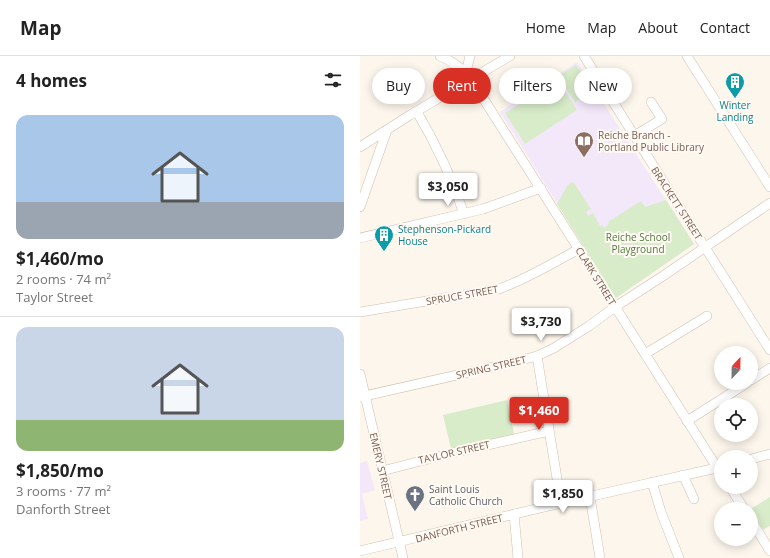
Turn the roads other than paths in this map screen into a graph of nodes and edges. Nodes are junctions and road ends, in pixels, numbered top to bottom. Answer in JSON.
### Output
{"nodes":[{"id":1,"x":440,"y":56,"type":"edge"},
{"id":2,"x":470,"y":56,"type":"edge"},
{"id":3,"x":510,"y":56,"type":"edge"},
{"id":4,"x":584,"y":56,"type":"edge"},
{"id":5,"x":688,"y":56,"type":"edge"},
{"id":6,"x":458,"y":68,"type":"edge"},
{"id":7,"x":469,"y":68,"type":"edge"},
{"id":8,"x":483,"y":68,"type":"edge"},
{"id":9,"x":433,"y":100,"type":"edge"},
{"id":10,"x":651,"y":102,"type":"dead end"},
{"id":11,"x":487,"y":104,"type":"edge"},
{"id":12,"x":417,"y":112,"type":"junction"},
{"id":13,"x":387,"y":130,"type":"junction"},
{"id":14,"x":634,"y":136,"type":"junction"},
{"id":15,"x":360,"y":147,"type":"edge"},
{"id":16,"x":770,"y":187,"type":"edge"},
{"id":17,"x":541,"y":188,"type":"junction"},
{"id":18,"x":770,"y":203,"type":"edge"},
{"id":19,"x":360,"y":207,"type":"edge"},
{"id":20,"x":464,"y":214,"type":"junction"},
{"id":21,"x":360,"y":238,"type":"edge"},
{"id":22,"x":705,"y":246,"type":"junction"},
{"id":23,"x":579,"y":249,"type":"junction"},
{"id":24,"x":615,"y":306,"type":"junction"},
{"id":25,"x":360,"y":312,"type":"edge"},
{"id":26,"x":707,"y":316,"type":"dead end"},
{"id":27,"x":770,"y":350,"type":"edge"},
{"id":28,"x":645,"y":354,"type":"junction"},
{"id":29,"x":537,"y":356,"type":"junction"},
{"id":30,"x":770,"y":368,"type":"edge"},
{"id":31,"x":360,"y":374,"type":"edge"},
{"id":32,"x":758,"y":376,"type":"edge"},
{"id":33,"x":736,"y":390,"type":"edge"},
{"id":34,"x":363,"y":396,"type":"edge"},
{"id":35,"x":687,"y":421,"type":"junction"},
{"id":36,"x":549,"y":430,"type":"junction"},
{"id":37,"x":770,"y":454,"type":"edge"},
{"id":38,"x":758,"y":457,"type":"edge"},
{"id":39,"x":714,"y":461,"type":"edge"},
{"id":40,"x":382,"y":471,"type":"junction"},
{"id":41,"x":714,"y":471,"type":"edge"},
{"id":42,"x":683,"y":475,"type":"junction"},
{"id":43,"x":652,"y":482,"type":"junction"},
{"id":44,"x":590,"y":497,"type":"junction"},
{"id":45,"x":694,"y":499,"type":"dead end"},
{"id":46,"x":561,"y":503,"type":"junction"},
{"id":47,"x":514,"y":514,"type":"junction"},
{"id":48,"x":758,"y":531,"type":"edge"},
{"id":49,"x":400,"y":542,"type":"junction"},
{"id":50,"x":360,"y":551,"type":"edge"},
{"id":51,"x":770,"y":551,"type":"edge"},
{"id":52,"x":403,"y":558,"type":"edge"},
{"id":53,"x":518,"y":558,"type":"edge"},
{"id":54,"x":600,"y":558,"type":"edge"},
{"id":55,"x":679,"y":558,"type":"edge"}],
"edges":[{"from":1,"to":6,"type":"street"},
{"from":2,"to":7,"type":"street"},
{"from":3,"to":8,"type":"street"},
{"from":4,"to":14,"type":"street","name":"BRACKETT STREET"},
{"from":5,"to":16,"type":"street"},
{"from":9,"to":12,"type":"street"},
{"from":10,"to":14,"type":"street"},
{"from":11,"to":17,"type":"street","name":"CLARK STREET"},
{"from":12,"to":13,"type":"street"},
{"from":12,"to":20,"type":"street"},
{"from":13,"to":15,"type":"street"},
{"from":13,"to":19,"type":"street"},
{"from":14,"to":22,"type":"street","name":"BRACKETT STREET"},
{"from":17,"to":20,"type":"street"},
{"from":17,"to":23,"type":"street","name":"CLARK STREET"},
{"from":18,"to":22,"type":"street","name":"SPRING STREET"},
{"from":20,"to":21,"type":"street"},
{"from":22,"to":24,"type":"street","name":"SPRING STREET"},
{"from":22,"to":27,"type":"street","name":"BRACKETT STREET"},
{"from":23,"to":24,"type":"street","name":"CLARK STREET"},
{"from":23,"to":25,"type":"street","name":"SPRUCE STREET"},
{"from":24,"to":28,"type":"street","name":"CLARK STREET"},
{"from":24,"to":29,"type":"street","name":"SPRING STREET"},
{"from":26,"to":28,"type":"street"},
{"from":28,"to":35,"type":"street","name":"CLARK STREET"},
{"from":29,"to":34,"type":"street","name":"SPRING STREET"},
{"from":29,"to":36,"type":"street"},
{"from":30,"to":32,"type":"street"},
{"from":31,"to":34,"type":"street","name":"EMERY STREET"},
{"from":33,"to":35,"type":"street"},
{"from":34,"to":40,"type":"street","name":"EMERY STREET"},
{"from":35,"to":39,"type":"street","name":"CLARK STREET"},
{"from":36,"to":40,"type":"street","name":"TAYLOR STREET"},
{"from":36,"to":46,"type":"street"},
{"from":37,"to":38,"type":"street"},
{"from":40,"to":49,"type":"street","name":"EMERY STREET"},
{"from":41,"to":42,"type":"street","name":"DANFORTH STREET"},
{"from":42,"to":43,"type":"street","name":"DANFORTH STREET"},
{"from":42,"to":45,"type":"street"},
{"from":43,"to":44,"type":"street","name":"DANFORTH STREET"},
{"from":43,"to":55,"type":"street"},
{"from":44,"to":46,"type":"street","name":"DANFORTH STREET"},
{"from":44,"to":54,"type":"street"},
{"from":46,"to":47,"type":"street","name":"DANFORTH STREET"},
{"from":47,"to":49,"type":"street","name":"DANFORTH STREET"},
{"from":47,"to":53,"type":"street"},
{"from":48,"to":51,"type":"street"},
{"from":49,"to":50,"type":"street","name":"DANFORTH STREET"},
{"from":49,"to":52,"type":"street","name":"EMERY STREET"}]}
